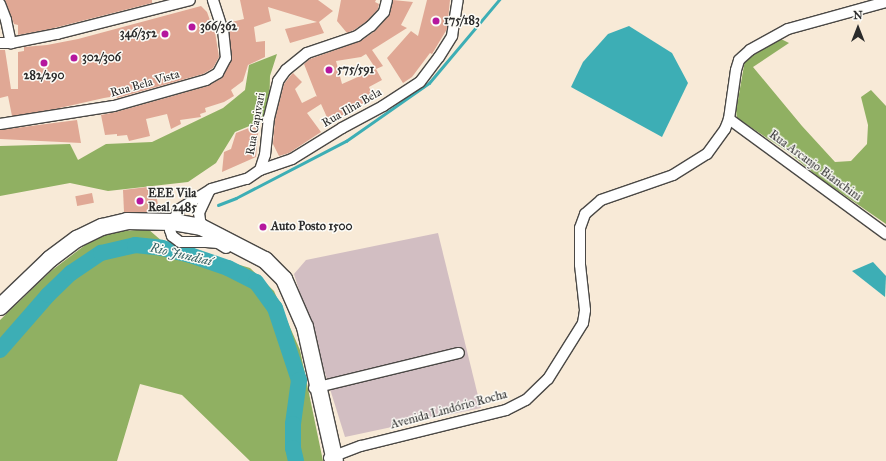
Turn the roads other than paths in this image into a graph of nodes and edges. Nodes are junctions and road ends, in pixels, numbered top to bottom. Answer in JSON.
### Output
{"nodes":[{"id":1,"x":190,"y":0,"type":"edge"},
{"id":2,"x":213,"y":0,"type":"edge"},
{"id":3,"x":387,"y":0,"type":"edge"},
{"id":4,"x":458,"y":0,"type":"edge"},
{"id":5,"x":886,"y":2,"type":"edge"},
{"id":6,"x":164,"y":3,"type":"edge"},
{"id":7,"x":0,"y":4,"type":"edge"},
{"id":8,"x":0,"y":43,"type":"edge"},
{"id":9,"x":11,"y":43,"type":"junction"},
{"id":10,"x":729,"y":119,"type":"junction"},
{"id":11,"x":0,"y":124,"type":"edge"},
{"id":12,"x":260,"y":170,"type":"junction"},
{"id":13,"x":211,"y":189,"type":"junction"},
{"id":14,"x":176,"y":215,"type":"junction"},
{"id":15,"x":200,"y":220,"type":"junction"},
{"id":16,"x":886,"y":234,"type":"edge"},
{"id":17,"x":0,"y":307,"type":"edge"},
{"id":18,"x":459,"y":353,"type":"dead end"},
{"id":19,"x":316,"y":388,"type":"junction"},
{"id":20,"x":331,"y":460,"type":"edge"}],
"edges":[{"from":1,"to":6,"type":"street"},
{"from":2,"to":11,"type":"street","name":"Rua Bela Vista"},
{"from":3,"to":12,"type":"street","name":"Rua Capivari"},
{"from":4,"to":12,"type":"street","name":"Rua Ilha Bela"},
{"from":5,"to":10,"type":"street","name":"Avenida Lindório Rocha"},
{"from":6,"to":9,"type":"street"},
{"from":7,"to":9,"type":"street"},
{"from":8,"to":9,"type":"street"},
{"from":10,"to":16,"type":"street","name":"Rua Arcanjo Bianchini"},
{"from":10,"to":20,"type":"street","name":"Avenida Lindório Rocha"},
{"from":12,"to":13,"type":"street","name":"Rua Ilha Bela"},
{"from":13,"to":14,"type":"street","name":"Rua Ilha Bela"},
{"from":13,"to":15,"type":"street"},
{"from":14,"to":15,"type":"main road"},
{"from":14,"to":17,"type":"main road"},
{"from":14,"to":19,"type":"street"},
{"from":15,"to":19,"type":"main road"},
{"from":18,"to":19,"type":"street"},
{"from":19,"to":20,"type":"main road"}]}
